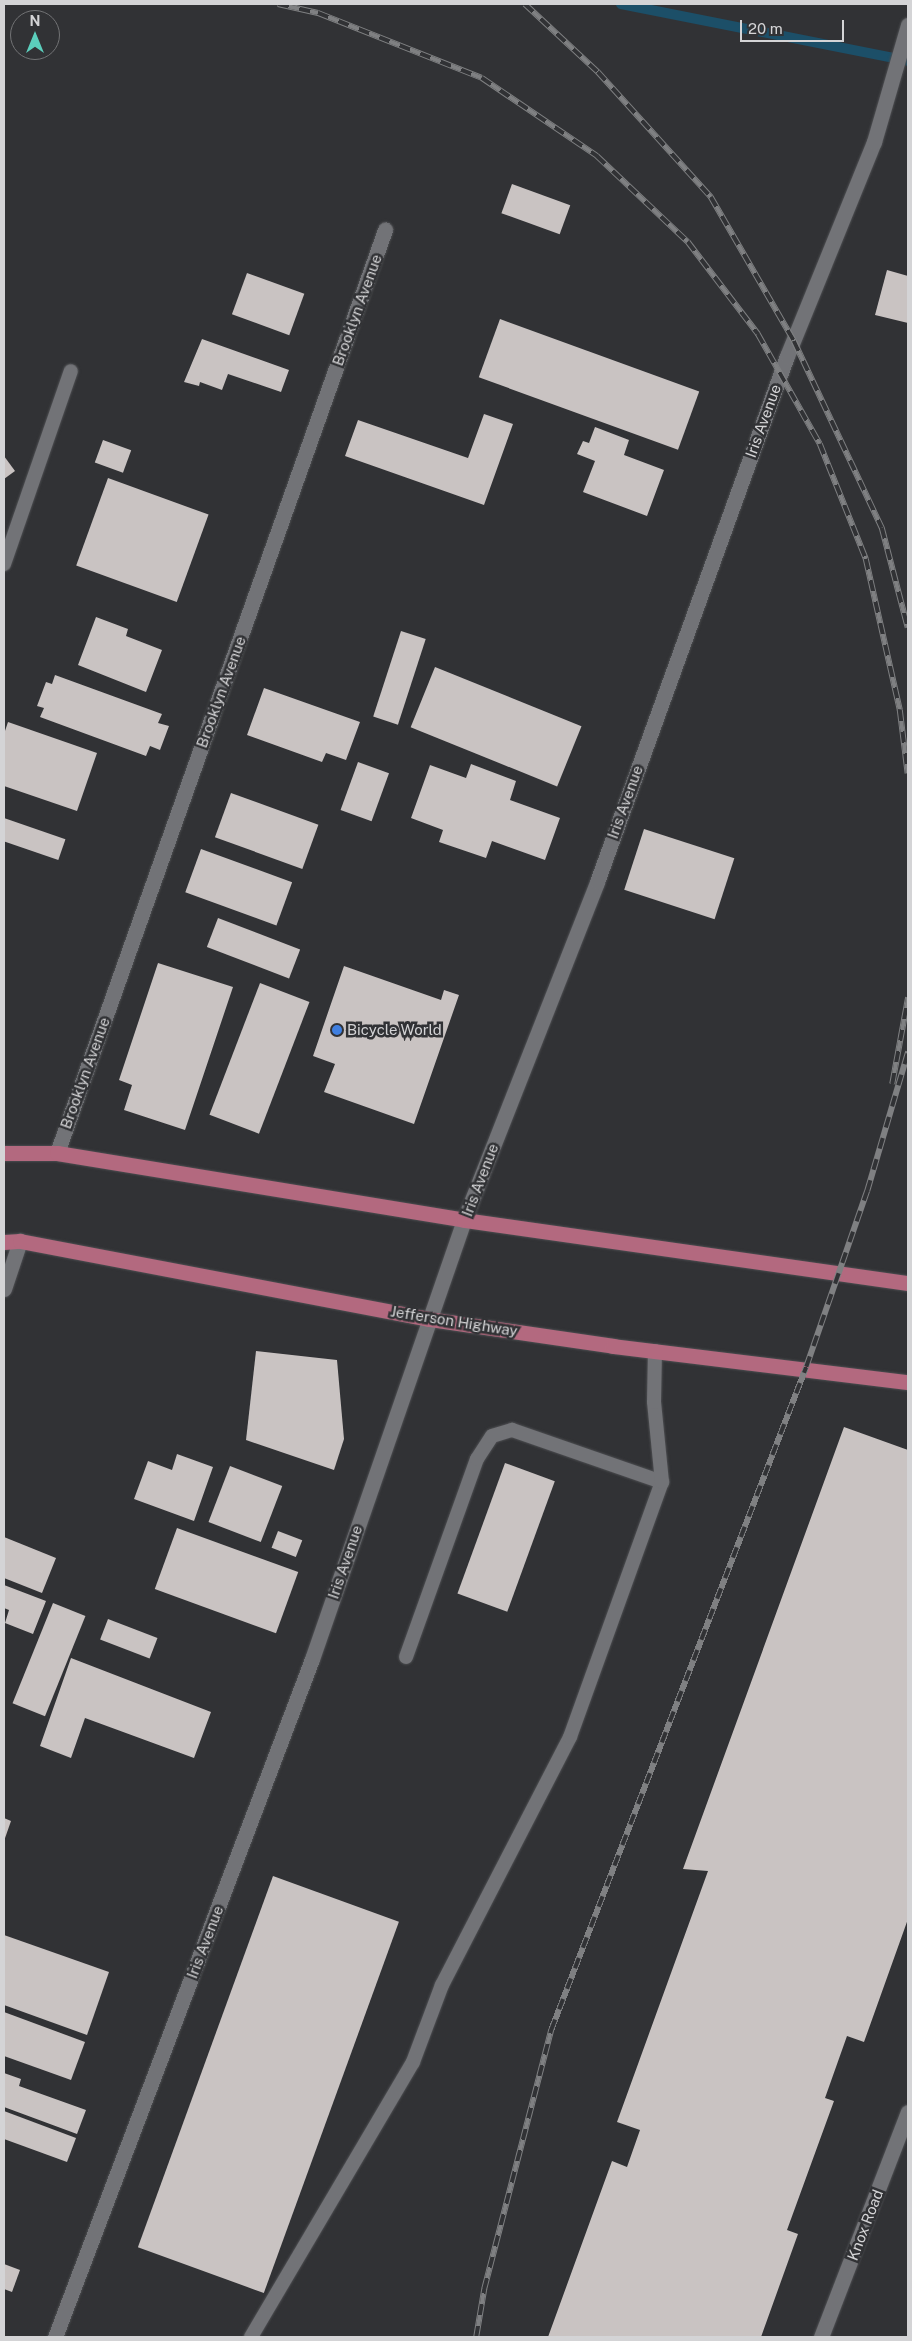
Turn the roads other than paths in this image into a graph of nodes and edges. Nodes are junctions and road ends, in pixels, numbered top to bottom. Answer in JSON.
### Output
{"nodes":[{"id":1,"x":908,"y":25,"type":"edge"},
{"id":2,"x":385,"y":230,"type":"dead end"},
{"id":3,"x":71,"y":371,"type":"dead end"},
{"id":4,"x":4,"y":564,"type":"edge"},
{"id":5,"x":4,"y":1153,"type":"edge"},
{"id":6,"x":57,"y":1153,"type":"junction"},
{"id":7,"x":464,"y":1220,"type":"junction"},
{"id":8,"x":20,"y":1241,"type":"junction"},
{"id":9,"x":4,"y":1242,"type":"edge"},
{"id":10,"x":908,"y":1283,"type":"edge"},
{"id":11,"x":4,"y":1289,"type":"edge"},
{"id":12,"x":429,"y":1319,"type":"junction"},
{"id":13,"x":655,"y":1351,"type":"junction"},
{"id":14,"x":908,"y":1382,"type":"edge"},
{"id":15,"x":662,"y":1482,"type":"junction"},
{"id":16,"x":406,"y":1657,"type":"dead end"},
{"id":17,"x":908,"y":2112,"type":"edge"},
{"id":18,"x":55,"y":2337,"type":"edge"},
{"id":19,"x":250,"y":2337,"type":"edge"},
{"id":20,"x":821,"y":2337,"type":"edge"}],
"edges":[{"from":1,"to":7,"type":"street","name":"Iris Avenue"},
{"from":2,"to":6,"type":"street","name":"Brooklyn Avenue"},
{"from":3,"to":4,"type":"lane"},
{"from":5,"to":6,"type":"main road"},
{"from":6,"to":7,"type":"main road"},
{"from":7,"to":10,"type":"main road"},
{"from":7,"to":12,"type":"street","name":"Iris Avenue"},
{"from":8,"to":9,"type":"main road","name":"Jefferson Highway"},
{"from":8,"to":11,"type":"street"},
{"from":8,"to":12,"type":"main road","name":"Jefferson Highway"},
{"from":12,"to":13,"type":"main road","name":"Jefferson Highway"},
{"from":12,"to":18,"type":"street","name":"Iris Avenue"},
{"from":13,"to":14,"type":"main road","name":"Jefferson Highway"},
{"from":13,"to":15,"type":"lane"},
{"from":15,"to":16,"type":"lane"},
{"from":15,"to":19,"type":"lane"},
{"from":17,"to":20,"type":"street","name":"Knox Road"}]}
